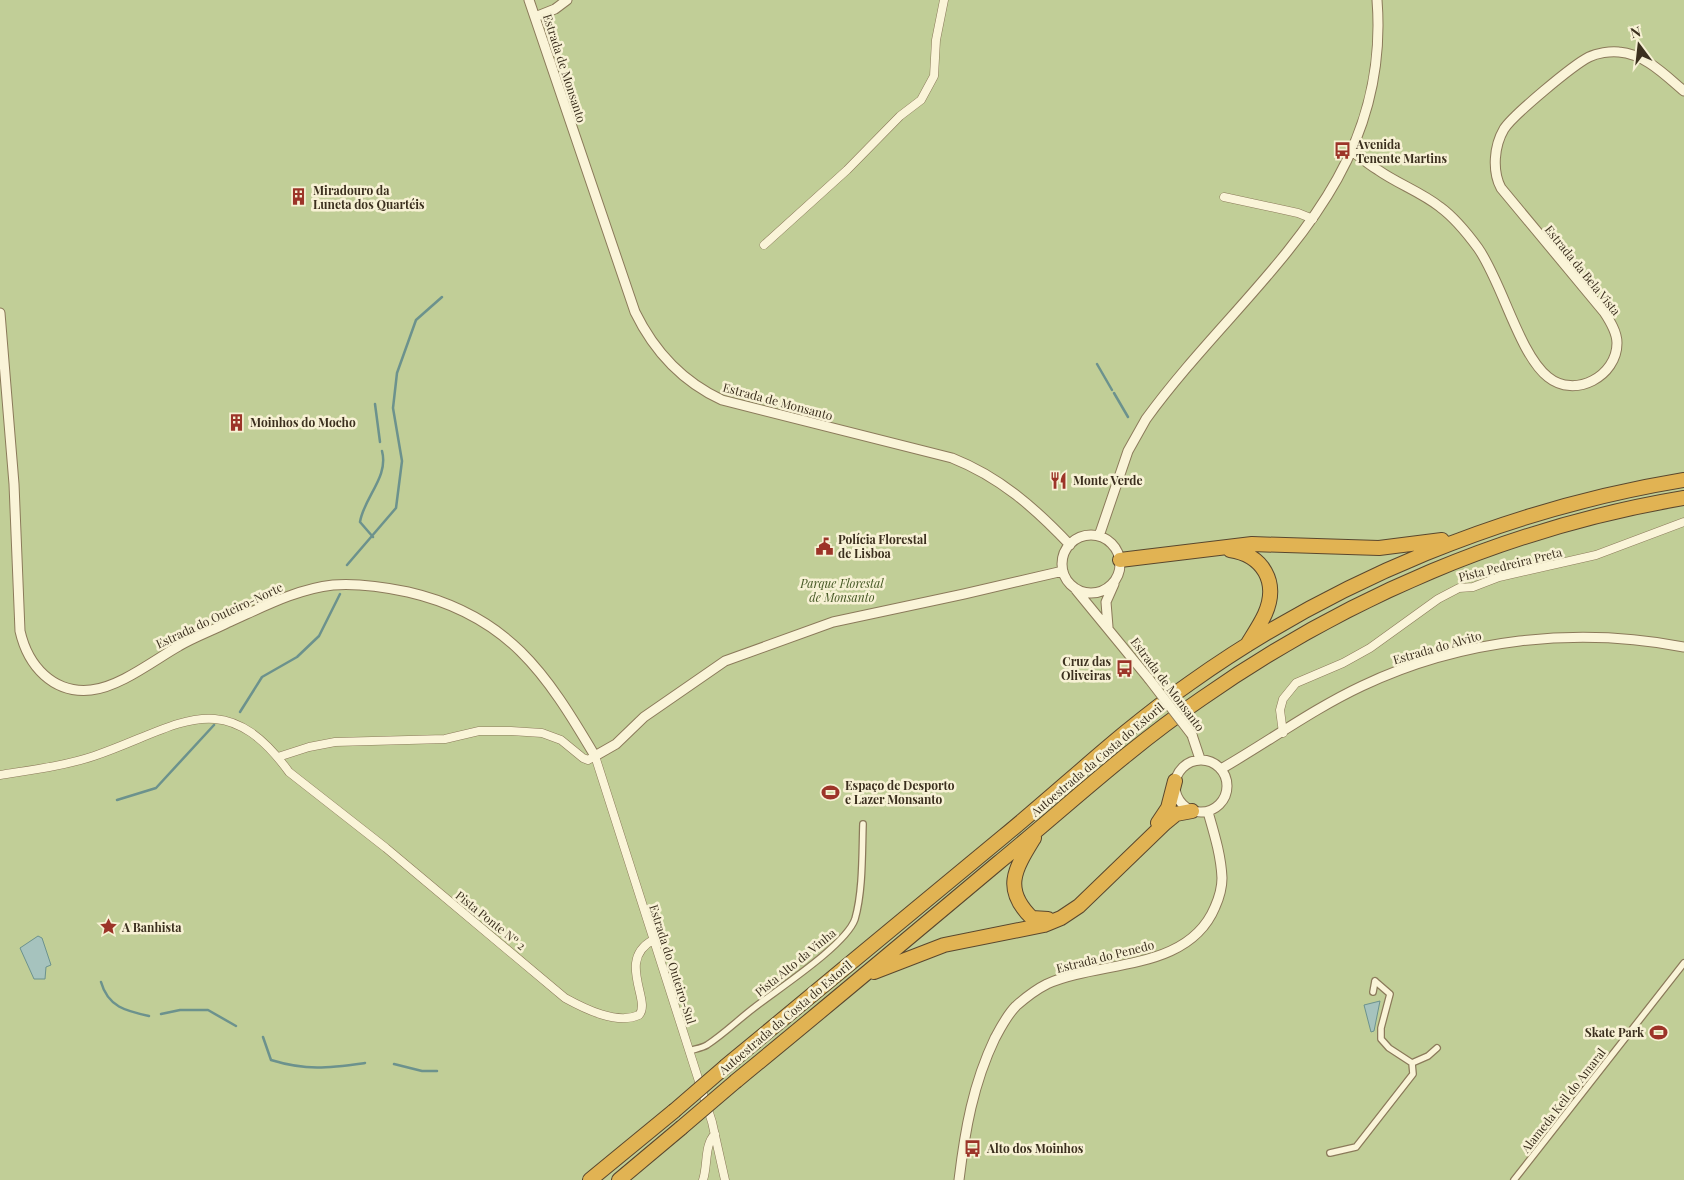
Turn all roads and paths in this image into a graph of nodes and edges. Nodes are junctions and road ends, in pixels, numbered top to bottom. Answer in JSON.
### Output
{"nodes":[{"id":1,"x":529,"y":0,"type":"edge"},
{"id":2,"x":567,"y":0,"type":"edge"},
{"id":3,"x":944,"y":0,"type":"edge"},
{"id":4,"x":1377,"y":0,"type":"edge"},
{"id":5,"x":535,"y":17,"type":"junction"},
{"id":6,"x":1684,"y":90,"type":"edge"},
{"id":7,"x":1351,"y":150,"type":"junction"},
{"id":8,"x":1224,"y":197,"type":"dead end"},
{"id":9,"x":1314,"y":219,"type":"junction"},
{"id":10,"x":764,"y":244,"type":"dead end"},
{"id":11,"x":0,"y":312,"type":"edge"},
{"id":12,"x":1684,"y":480,"type":"edge"},
{"id":13,"x":1684,"y":498,"type":"edge"},
{"id":14,"x":1684,"y":522,"type":"edge"},
{"id":15,"x":1482,"y":531,"type":"junction"},
{"id":16,"x":1098,"y":536,"type":"junction"},
{"id":17,"x":1070,"y":545,"type":"junction"},
{"id":18,"x":1219,"y":549,"type":"junction"},
{"id":19,"x":1120,"y":560,"type":"junction"},
{"id":20,"x":1063,"y":570,"type":"junction"},
{"id":21,"x":1115,"y":581,"type":"junction"},
{"id":22,"x":1071,"y":584,"type":"junction"},
{"id":23,"x":1108,"y":627,"type":"junction"},
{"id":24,"x":1246,"y":646,"type":"junction"},
{"id":25,"x":1684,"y":647,"type":"edge"},
{"id":26,"x":1283,"y":733,"type":"junction"},
{"id":27,"x":595,"y":756,"type":"junction"},
{"id":28,"x":278,"y":757,"type":"junction"},
{"id":29,"x":1200,"y":760,"type":"junction"},
{"id":30,"x":1221,"y":769,"type":"junction"},
{"id":31,"x":0,"y":775,"type":"edge"},
{"id":32,"x":1175,"y":781,"type":"junction"},
{"id":33,"x":1192,"y":811,"type":"junction"},
{"id":34,"x":1208,"y":812,"type":"junction"},
{"id":35,"x":863,"y":824,"type":"dead end"},
{"id":36,"x":1040,"y":829,"type":"junction"},
{"id":37,"x":653,"y":940,"type":"junction"},
{"id":38,"x":1684,"y":963,"type":"edge"},
{"id":39,"x":864,"y":976,"type":"junction"},
{"id":40,"x":1373,"y":992,"type":"dead end"},
{"id":41,"x":1437,"y":1048,"type":"dead end"},
{"id":42,"x":689,"y":1051,"type":"junction"},
{"id":43,"x":1412,"y":1063,"type":"junction"},
{"id":44,"x":715,"y":1134,"type":"junction"},
{"id":45,"x":1330,"y":1153,"type":"dead end"},
{"id":46,"x":590,"y":1180,"type":"edge"},
{"id":47,"x":619,"y":1180,"type":"edge"},
{"id":48,"x":703,"y":1180,"type":"edge"},
{"id":49,"x":725,"y":1180,"type":"edge"},
{"id":50,"x":960,"y":1180,"type":"edge"},
{"id":51,"x":1514,"y":1180,"type":"edge"}],
"edges":[{"from":1,"to":5,"type":"street","name":"Estrada de Monsanto"},
{"from":2,"to":5,"type":"street"},
{"from":3,"to":10,"type":"street"},
{"from":4,"to":7,"type":"street"},
{"from":5,"to":17,"type":"street","name":"Estrada de Monsanto"},
{"from":6,"to":7,"type":"street","name":"Estrada da Bela Vista"},
{"from":7,"to":9,"type":"street"},
{"from":8,"to":9,"type":"street"},
{"from":9,"to":16,"type":"street"},
{"from":11,"to":27,"type":"street","name":"Estrada do Outeiro-Norte"},
{"from":12,"to":15,"type":"highway","name":"Autoestrada da Costa do Estoril"},
{"from":13,"to":36,"type":"highway","name":"Autoestrada da Costa do Estoril"},
{"from":14,"to":26,"type":"street","name":"Pista Pedreira Preta"},
{"from":15,"to":18,"type":"highway"},
{"from":15,"to":24,"type":"highway","name":"Autoestrada da Costa do Estoril"},
{"from":16,"to":17,"type":"street"},
{"from":16,"to":19,"type":"street"},
{"from":17,"to":20,"type":"street"},
{"from":18,"to":19,"type":"highway"},
{"from":18,"to":24,"type":"highway"},
{"from":19,"to":21,"type":"street"},
{"from":20,"to":22,"type":"street"},
{"from":20,"to":27,"type":"street"},
{"from":21,"to":22,"type":"street"},
{"from":21,"to":23,"type":"street"},
{"from":22,"to":23,"type":"street","name":"Estrada de Monsanto"},
{"from":23,"to":29,"type":"street","name":"Estrada de Monsanto","bridge":true},
{"from":24,"to":46,"type":"highway","name":"Autoestrada da Costa do Estoril","bridge":true},
{"from":25,"to":26,"type":"street","name":"Estrada do Alvito"},
{"from":26,"to":30,"type":"street","name":"Estrada do Alvito"},
{"from":27,"to":28,"type":"street"},
{"from":27,"to":37,"type":"street","name":"Estrada do Outeiro-Sul"},
{"from":28,"to":31,"type":"street"},
{"from":28,"to":37,"type":"street","name":"Pista Ponte Nº 2"},
{"from":29,"to":30,"type":"street"},
{"from":29,"to":32,"type":"street"},
{"from":30,"to":34,"type":"street"},
{"from":32,"to":33,"type":"street"},
{"from":32,"to":36,"type":"highway"},
{"from":33,"to":34,"type":"street"},
{"from":33,"to":39,"type":"highway"},
{"from":34,"to":50,"type":"street","name":"Estrada do Penedo"},
{"from":35,"to":42,"type":"street","name":"Pista Alto da Vinha"},
{"from":36,"to":39,"type":"highway","name":"Autoestrada da Costa do Estoril"},
{"from":37,"to":42,"type":"street","name":"Estrada do Outeiro-Sul"},
{"from":38,"to":51,"type":"street","name":"Alameda Keil do Amaral"},
{"from":39,"to":47,"type":"highway","name":"Autoestrada da Costa do Estoril","bridge":true},
{"from":40,"to":43,"type":"street"},
{"from":41,"to":43,"type":"street"},
{"from":42,"to":44,"type":"street","name":"Estrada do Outeiro-Sul"},
{"from":43,"to":45,"type":"street"},
{"from":44,"to":48,"type":"street"},
{"from":44,"to":49,"type":"street","name":"Estrada do Outeiro-Sul"}]}
